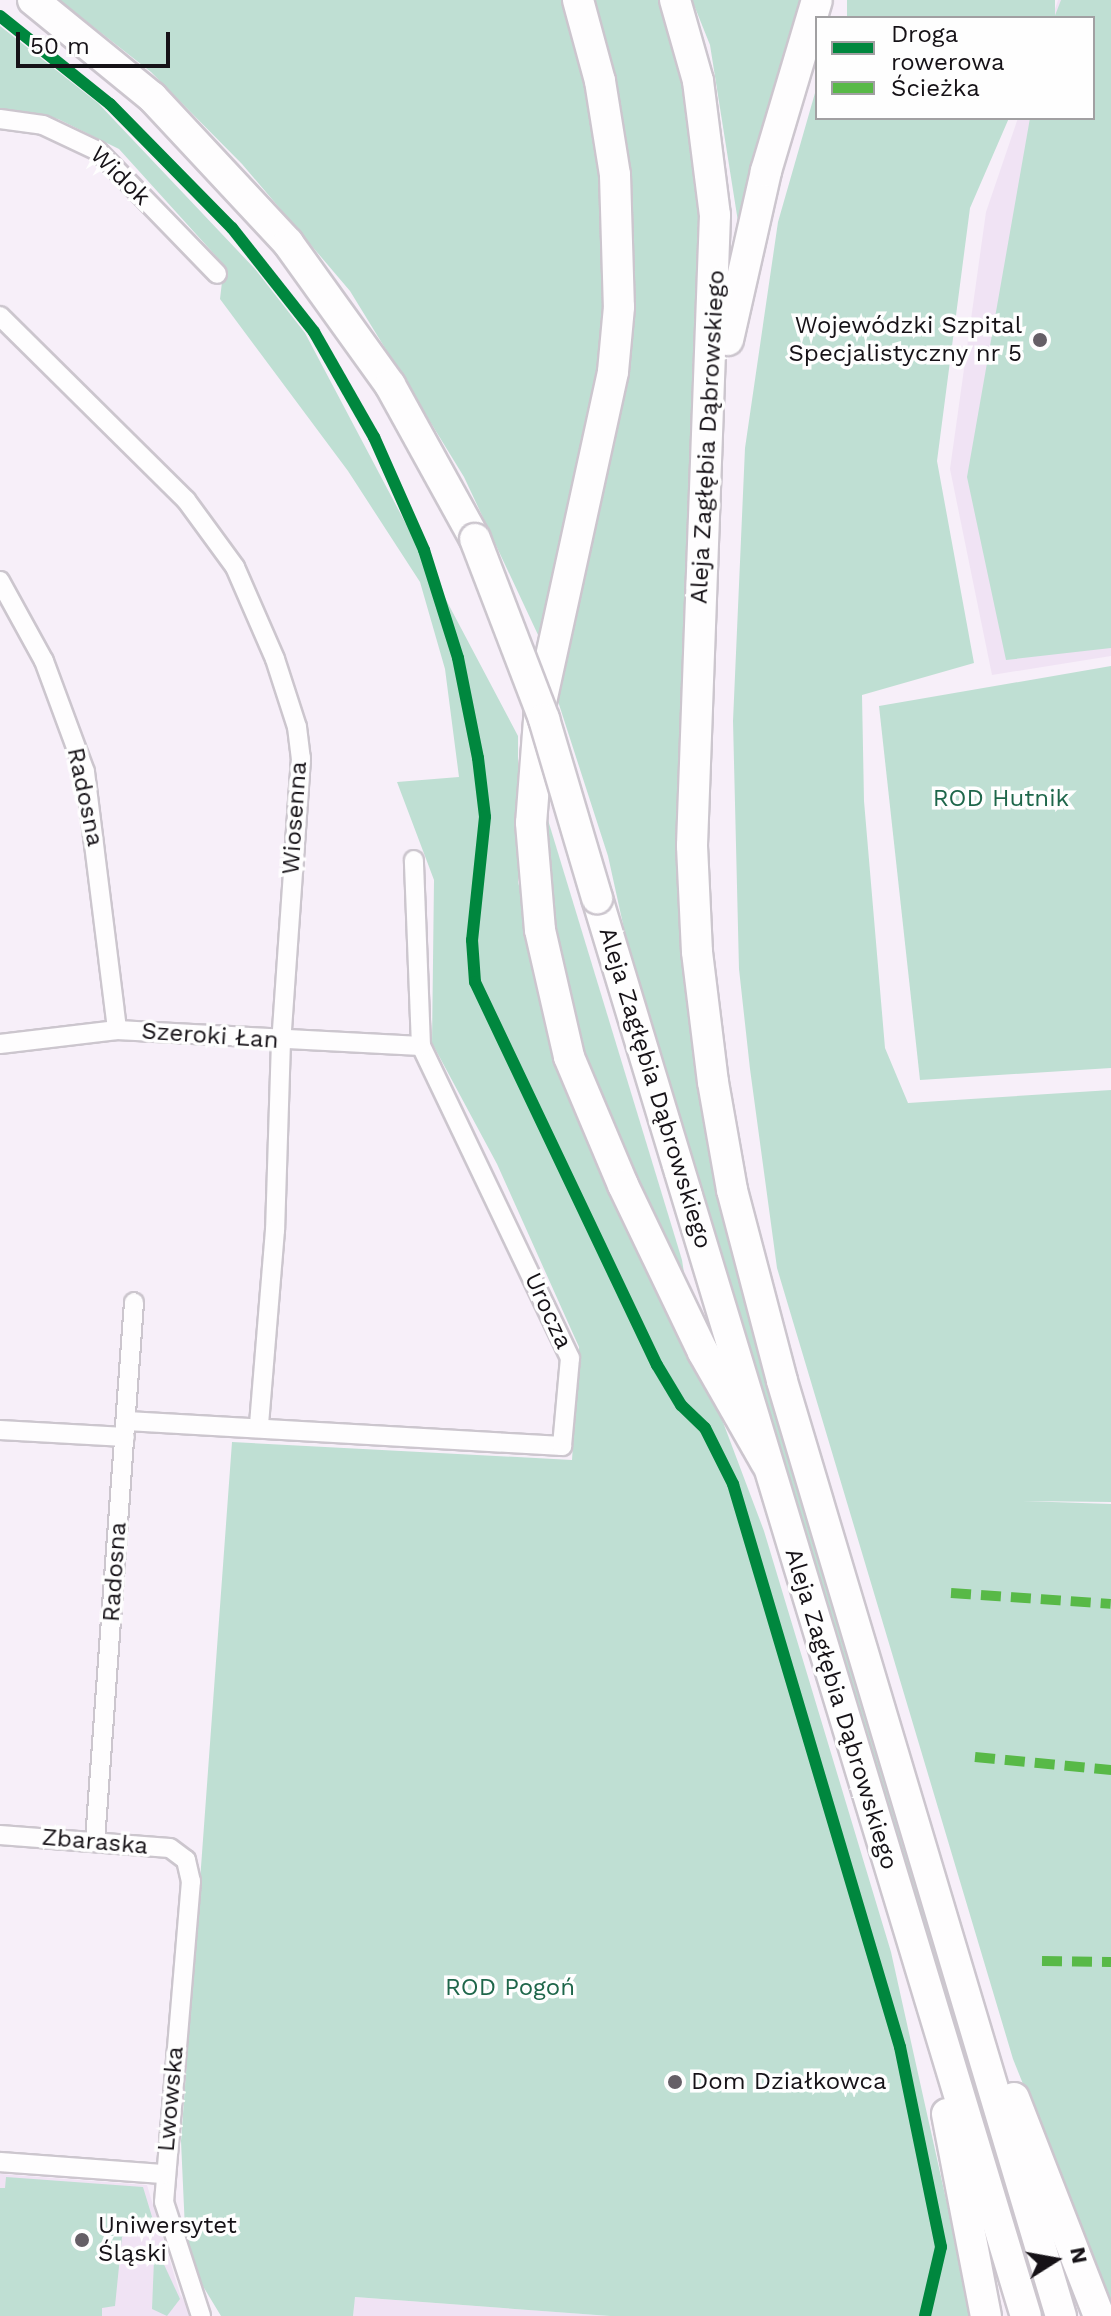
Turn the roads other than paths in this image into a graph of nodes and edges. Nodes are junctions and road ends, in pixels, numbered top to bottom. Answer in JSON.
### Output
{"nodes":[{"id":1,"x":33,"y":0,"type":"edge"},
{"id":2,"x":578,"y":0,"type":"edge"},
{"id":3,"x":675,"y":0,"type":"edge"},
{"id":4,"x":817,"y":0,"type":"edge"},
{"id":5,"x":0,"y":119,"type":"edge"},
{"id":6,"x":217,"y":274,"type":"dead end"},
{"id":7,"x":0,"y":316,"type":"edge"},
{"id":8,"x":708,"y":444,"type":"junction"},
{"id":9,"x":0,"y":581,"type":"edge"},
{"id":10,"x":414,"y":860,"type":"dead end"},
{"id":11,"x":117,"y":1030,"type":"junction"},
{"id":12,"x":281,"y":1041,"type":"junction"},
{"id":13,"x":0,"y":1044,"type":"edge"},
{"id":14,"x":421,"y":1046,"type":"junction"},
{"id":15,"x":134,"y":1302,"type":"dead end"},
{"id":16,"x":259,"y":1425,"type":"junction"},
{"id":17,"x":126,"y":1429,"type":"junction"},
{"id":18,"x":0,"y":1430,"type":"edge"},
{"id":19,"x":767,"y":1464,"type":"junction"},
{"id":20,"x":0,"y":1835,"type":"edge"},
{"id":21,"x":95,"y":1841,"type":"junction"},
{"id":22,"x":186,"y":1860,"type":"joint"},
{"id":23,"x":963,"y":1984,"type":"junction"},
{"id":24,"x":926,"y":1990,"type":"junction"},
{"id":25,"x":0,"y":2162,"type":"edge"},
{"id":26,"x":164,"y":2174,"type":"junction"},
{"id":27,"x":201,"y":2316,"type":"edge"},
{"id":28,"x":986,"y":2316,"type":"edge"},
{"id":29,"x":1026,"y":2316,"type":"edge"},
{"id":30,"x":1061,"y":2316,"type":"edge"},
{"id":31,"x":1099,"y":2316,"type":"edge"}],
"edges":[{"from":1,"to":19,"type":"main road","name":"Aleja Zagłębia Dąbrowskiego","bridge":true},
{"from":2,"to":19,"type":"main road"},
{"from":3,"to":8,"type":"main road","name":"Aleja Zagłębia Dąbrowskiego"},
{"from":4,"to":8,"type":"main road"},
{"from":5,"to":6,"type":"street","name":"Widok"},
{"from":7,"to":12,"type":"street","name":"Wiosenna"},
{"from":8,"to":23,"type":"main road","name":"Aleja Zagłębia Dąbrowskiego"},
{"from":9,"to":11,"type":"street","name":"Radosna"},
{"from":10,"to":14,"type":"street","name":"Urocza"},
{"from":11,"to":12,"type":"street","name":"Szeroki Łan"},
{"from":11,"to":13,"type":"street","name":"Szeroki Łan"},
{"from":12,"to":14,"type":"street","name":"Szeroki Łan"},
{"from":12,"to":16,"type":"street","name":"Wiosenna"},
{"from":14,"to":16,"type":"street","name":"Urocza"},
{"from":15,"to":17,"type":"street","name":"Radosna"},
{"from":16,"to":17,"type":"street","name":"Urocza"},
{"from":17,"to":18,"type":"street","name":"Urocza"},
{"from":17,"to":21,"type":"street","name":"Radosna"},
{"from":19,"to":24,"type":"main road","name":"Aleja Zagłębia Dąbrowskiego"},
{"from":20,"to":21,"type":"street","name":"Zbaraska"},
{"from":21,"to":22,"type":"street","name":"Zbaraska"},
{"from":22,"to":26,"type":"street","name":"Lwowska"},
{"from":23,"to":30,"type":"main road","name":"Aleja Zagłębia Dąbrowskiego"},
{"from":23,"to":31,"type":"main road"},
{"from":24,"to":28,"type":"main road"},
{"from":24,"to":29,"type":"main road","name":"Aleja Zagłębia Dąbrowskiego"},
{"from":25,"to":26,"type":"street","name":"Lwowska"},
{"from":26,"to":27,"type":"street"}]}
